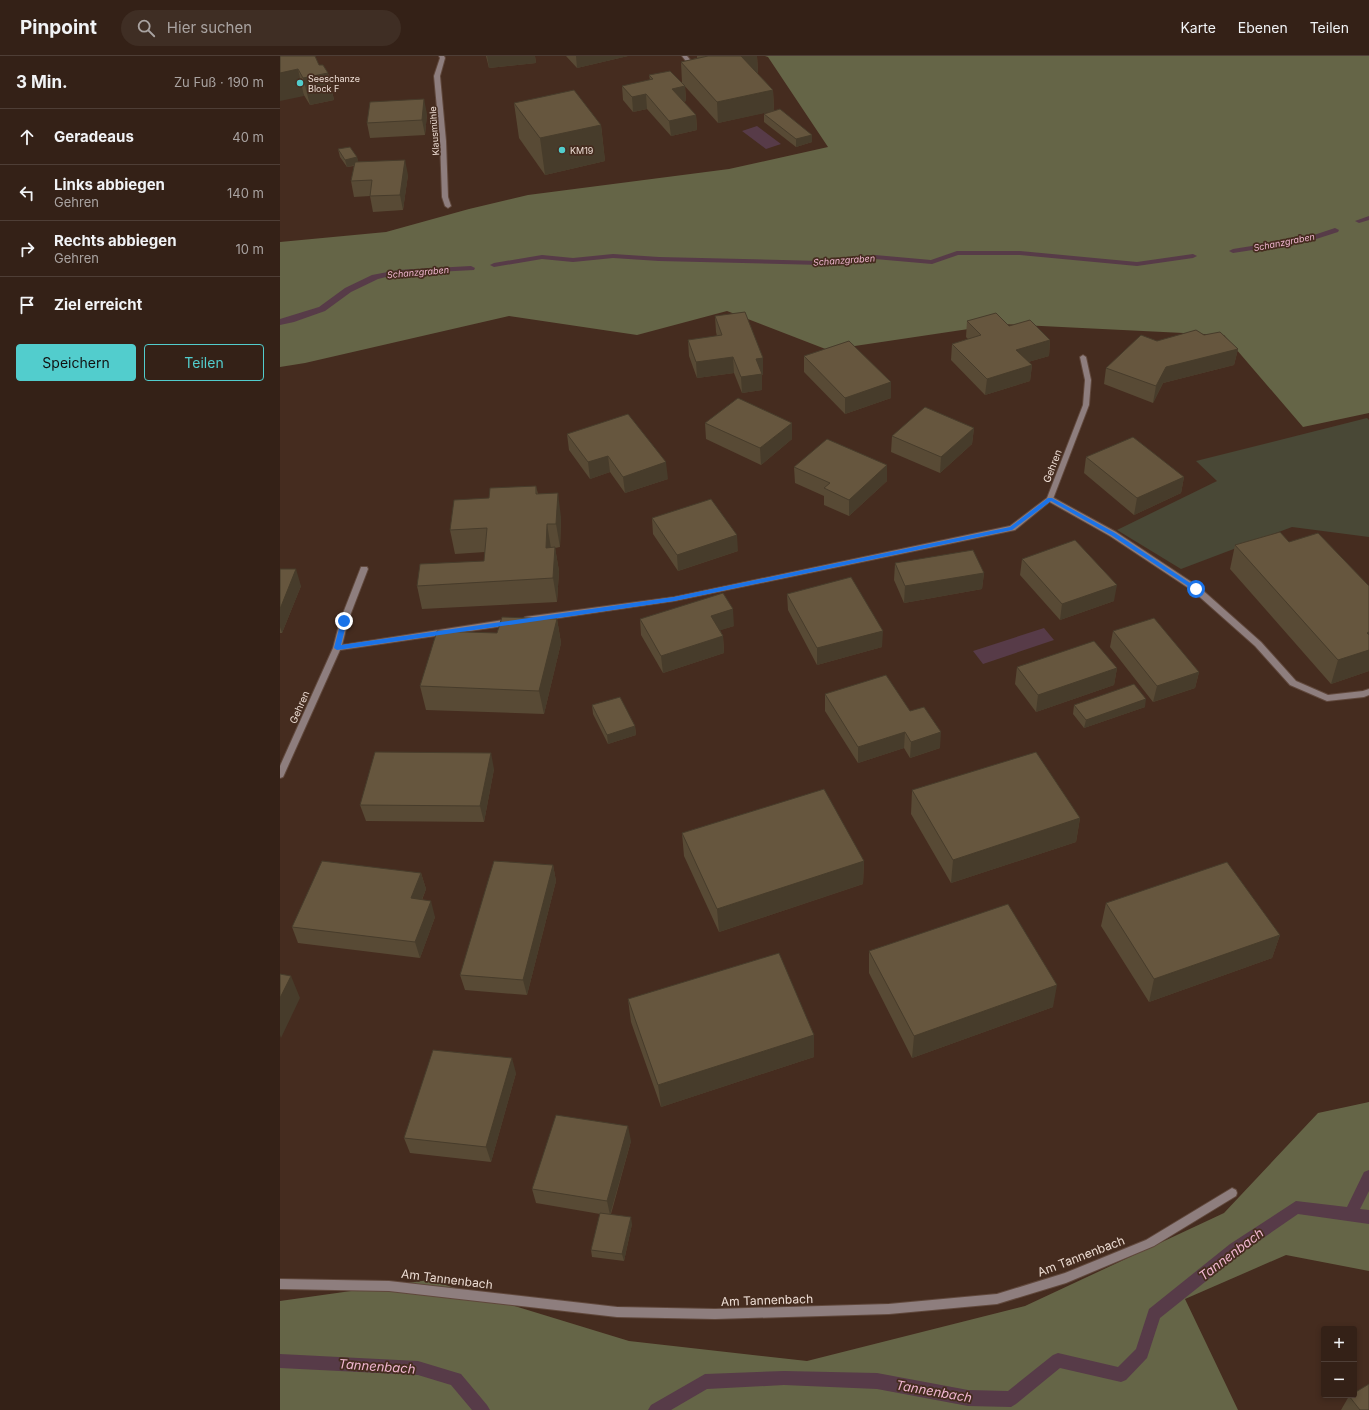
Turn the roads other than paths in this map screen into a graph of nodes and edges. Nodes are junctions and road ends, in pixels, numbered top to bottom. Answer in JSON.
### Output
{"nodes":[{"id":1,"x":441,"y":56,"type":"edge"},
{"id":2,"x":684,"y":56,"type":"edge"},
{"id":3,"x":697,"y":71,"type":"edge"},
{"id":4,"x":448,"y":206,"type":"dead end"},
{"id":5,"x":1083,"y":357,"type":"dead end"},
{"id":6,"x":1050,"y":499,"type":"junction"},
{"id":7,"x":364,"y":570,"type":"dead end"},
{"id":8,"x":337,"y":648,"type":"junction"},
{"id":9,"x":1369,"y":692,"type":"edge"},
{"id":10,"x":280,"y":775,"type":"edge"},
{"id":11,"x":1232,"y":1193,"type":"dead end"},
{"id":12,"x":280,"y":1284,"type":"edge"}],
"edges":[{"from":1,"to":4,"type":"street","name":"Klausmühle"},
{"from":2,"to":3,"type":"street"},
{"from":5,"to":6,"type":"street","name":"Gehren"},
{"from":6,"to":8,"type":"street","name":"Gehren"},
{"from":6,"to":9,"type":"street"},
{"from":7,"to":8,"type":"street","name":"Gehren"},
{"from":8,"to":10,"type":"street","name":"Gehren"},
{"from":11,"to":12,"type":"street","name":"Am Tannenbach"}]}
